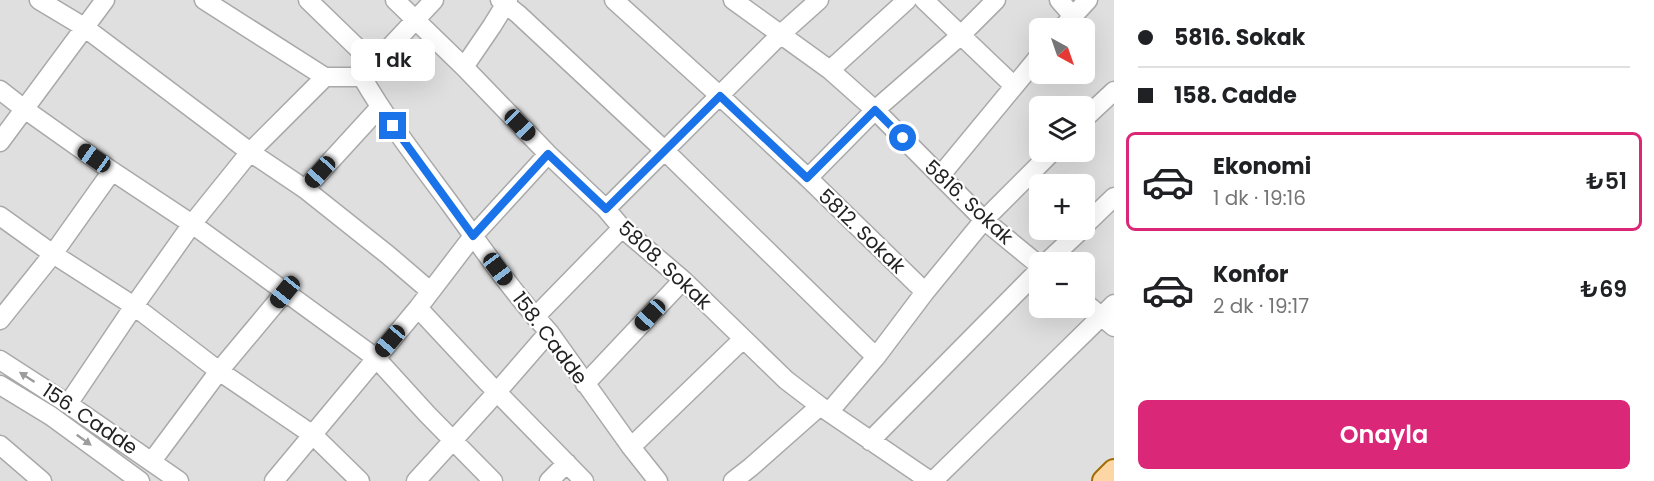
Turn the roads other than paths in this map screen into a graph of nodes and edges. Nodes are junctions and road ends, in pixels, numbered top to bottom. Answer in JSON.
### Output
{"nodes":[{"id":1,"x":39,"y":0,"type":"edge"},
{"id":2,"x":105,"y":0,"type":"edge"},
{"id":3,"x":204,"y":0,"type":"edge"},
{"id":4,"x":308,"y":0,"type":"edge"},
{"id":5,"x":395,"y":0,"type":"edge"},
{"id":6,"x":435,"y":0,"type":"edge"},
{"id":7,"x":614,"y":0,"type":"edge"},
{"id":8,"x":733,"y":0,"type":"edge"},
{"id":9,"x":907,"y":0,"type":"edge"},
{"id":10,"x":924,"y":0,"type":"edge"},
{"id":11,"x":996,"y":0,"type":"edge"},
{"id":12,"x":1059,"y":0,"type":"edge"},
{"id":13,"x":1088,"y":0,"type":"edge"},
{"id":14,"x":505,"y":1,"type":"edge"},
{"id":15,"x":816,"y":1,"type":"edge"},
{"id":16,"x":1066,"y":18,"type":"edge"},
{"id":17,"x":1071,"y":18,"type":"edge"},
{"id":18,"x":415,"y":19,"type":"junction"},
{"id":19,"x":84,"y":27,"type":"junction"},
{"id":20,"x":781,"y":34,"type":"junction"},
{"id":21,"x":960,"y":36,"type":"junction"},
{"id":22,"x":464,"y":67,"type":"junction"},
{"id":23,"x":1029,"y":67,"type":"edge"},
{"id":24,"x":830,"y":70,"type":"junction"},
{"id":25,"x":368,"y":71,"type":"junction"},
{"id":26,"x":325,"y":77,"type":"junction"},
{"id":27,"x":1013,"y":85,"type":"junction"},
{"id":28,"x":0,"y":90,"type":"edge"},
{"id":29,"x":1114,"y":91,"type":"edge"},
{"id":30,"x":720,"y":96,"type":"junction"},
{"id":31,"x":380,"y":107,"type":"junction"},
{"id":32,"x":23,"y":108,"type":"junction"},
{"id":33,"x":1095,"y":109,"type":"edge"},
{"id":34,"x":875,"y":110,"type":"junction"},
{"id":35,"x":0,"y":142,"type":"edge"},
{"id":36,"x":664,"y":150,"type":"junction"},
{"id":37,"x":250,"y":152,"type":"junction"},
{"id":38,"x":548,"y":154,"type":"junction"},
{"id":39,"x":1042,"y":162,"type":"edge"},
{"id":40,"x":111,"y":171,"type":"junction"},
{"id":41,"x":940,"y":176,"type":"junction"},
{"id":42,"x":807,"y":178,"type":"junction"},
{"id":43,"x":305,"y":189,"type":"junction"},
{"id":44,"x":1114,"y":197,"type":"edge"},
{"id":45,"x":606,"y":209,"type":"junction"},
{"id":46,"x":1095,"y":215,"type":"edge"},
{"id":47,"x":0,"y":216,"type":"edge"},
{"id":48,"x":984,"y":220,"type":"junction"},
{"id":49,"x":192,"y":224,"type":"junction"},
{"id":50,"x":622,"y":228,"type":"junction"},
{"id":51,"x":473,"y":236,"type":"junction"},
{"id":52,"x":1070,"y":240,"type":"edge"},
{"id":53,"x":1058,"y":252,"type":"edge"},
{"id":54,"x":53,"y":254,"type":"junction"},
{"id":55,"x":1029,"y":259,"type":"edge"},
{"id":56,"x":1029,"y":279,"type":"edge"},
{"id":57,"x":683,"y":280,"type":"junction"},
{"id":58,"x":430,"y":291,"type":"junction"},
{"id":59,"x":285,"y":292,"type":"junction"},
{"id":60,"x":925,"y":292,"type":"junction"},
{"id":61,"x":134,"y":306,"type":"junction"},
{"id":62,"x":418,"y":308,"type":"junction"},
{"id":63,"x":1095,"y":308,"type":"edge"},
{"id":64,"x":1110,"y":316,"type":"edge"},
{"id":65,"x":535,"y":317,"type":"junction"},
{"id":66,"x":0,"y":320,"type":"edge"},
{"id":67,"x":549,"y":332,"type":"junction"},
{"id":68,"x":743,"y":339,"type":"junction"},
{"id":69,"x":876,"y":357,"type":"junction"},
{"id":70,"x":376,"y":358,"type":"junction"},
{"id":71,"x":0,"y":360,"type":"edge"},
{"id":72,"x":219,"y":371,"type":"junction"},
{"id":73,"x":585,"y":384,"type":"junction"},
{"id":74,"x":497,"y":392,"type":"junction"},
{"id":75,"x":4,"y":394,"type":"edge"},
{"id":76,"x":68,"y":404,"type":"junction"},
{"id":77,"x":824,"y":409,"type":"junction"},
{"id":78,"x":313,"y":435,"type":"junction"},
{"id":79,"x":452,"y":441,"type":"junction"},
{"id":80,"x":870,"y":441,"type":"junction"},
{"id":81,"x":0,"y":445,"type":"edge"},
{"id":82,"x":631,"y":447,"type":"junction"},
{"id":83,"x":152,"y":461,"type":"junction"},
{"id":84,"x":567,"y":463,"type":"junction"},
{"id":85,"x":1114,"y":471,"type":"edge"},
{"id":86,"x":927,"y":480,"type":"edge"},
{"id":87,"x":42,"y":481,"type":"edge"},
{"id":88,"x":140,"y":481,"type":"edge"},
{"id":89,"x":179,"y":481,"type":"edge"},
{"id":90,"x":274,"y":481,"type":"edge"},
{"id":91,"x":360,"y":481,"type":"edge"},
{"id":92,"x":416,"y":481,"type":"edge"},
{"id":93,"x":493,"y":481,"type":"edge"},
{"id":94,"x":549,"y":481,"type":"edge"},
{"id":95,"x":585,"y":481,"type":"edge"},
{"id":96,"x":658,"y":481,"type":"edge"},
{"id":97,"x":733,"y":481,"type":"edge"},
{"id":98,"x":1104,"y":481,"type":"edge"}],
"edges":[{"from":1,"to":19,"type":"street"},
{"from":2,"to":19,"type":"street"},
{"from":3,"to":26,"type":"street"},
{"from":4,"to":25,"type":"street","name":"158. Cadde"},
{"from":5,"to":18,"type":"street","name":"5808. Sokak"},
{"from":6,"to":18,"type":"street"},
{"from":7,"to":30,"type":"street","name":"5812. Sokak"},
{"from":8,"to":20,"type":"street","name":"5816. Sokak"},
{"from":9,"to":24,"type":"street"},
{"from":10,"to":21,"type":"street"},
{"from":11,"to":21,"type":"street"},
{"from":12,"to":16,"type":"street"},
{"from":13,"to":17,"type":"street"},
{"from":14,"to":22,"type":"street"},
{"from":14,"to":36,"type":"street"},
{"from":15,"to":20,"type":"street"},
{"from":18,"to":22,"type":"street","name":"5808. Sokak"},
{"from":18,"to":25,"type":"street"},
{"from":19,"to":32,"type":"street"},
{"from":19,"to":37,"type":"street"},
{"from":20,"to":24,"type":"street","name":"5816. Sokak"},
{"from":20,"to":30,"type":"street"},
{"from":21,"to":27,"type":"street"},
{"from":21,"to":34,"type":"street"},
{"from":22,"to":38,"type":"street","name":"5808. Sokak"},
{"from":23,"to":27,"type":"street"},
{"from":24,"to":34,"type":"street","name":"5816. Sokak"},
{"from":25,"to":26,"type":"street"},
{"from":25,"to":31,"type":"street","name":"158. Cadde"},
{"from":26,"to":37,"type":"street"},
{"from":27,"to":41,"type":"street"},
{"from":28,"to":32,"type":"street"},
{"from":29,"to":33,"type":"street"},
{"from":30,"to":36,"type":"street"},
{"from":30,"to":42,"type":"street","name":"5812. Sokak"},
{"from":31,"to":43,"type":"street"},
{"from":31,"to":51,"type":"street","name":"158. Cadde"},
{"from":32,"to":35,"type":"street"},
{"from":32,"to":40,"type":"street"},
{"from":34,"to":41,"type":"street","name":"5816. Sokak"},
{"from":34,"to":42,"type":"street"},
{"from":36,"to":45,"type":"street"},
{"from":36,"to":69,"type":"street"},
{"from":37,"to":43,"type":"street"},
{"from":37,"to":49,"type":"street"},
{"from":38,"to":45,"type":"street","name":"5808. Sokak"},
{"from":38,"to":51,"type":"street"},
{"from":39,"to":48,"type":"street"},
{"from":40,"to":49,"type":"street"},
{"from":40,"to":54,"type":"street"},
{"from":41,"to":48,"type":"street","name":"5816. Sokak"},
{"from":42,"to":60,"type":"street","name":"5812. Sokak"},
{"from":43,"to":58,"type":"street"},
{"from":44,"to":46,"type":"street"},
{"from":45,"to":50,"type":"street","name":"5808. Sokak"},
{"from":47,"to":54,"type":"street"},
{"from":48,"to":55,"type":"street","name":"5816. Sokak"},
{"from":48,"to":60,"type":"street"},
{"from":49,"to":59,"type":"street"},
{"from":49,"to":61,"type":"street"},
{"from":50,"to":57,"type":"street","name":"5808. Sokak"},
{"from":50,"to":65,"type":"street"},
{"from":51,"to":58,"type":"street"},
{"from":51,"to":65,"type":"street","name":"158. Cadde"},
{"from":52,"to":53,"type":"street"},
{"from":54,"to":61,"type":"street"},
{"from":54,"to":66,"type":"street"},
{"from":56,"to":80,"type":"street"},
{"from":57,"to":68,"type":"street","name":"5808. Sokak"},
{"from":57,"to":73,"type":"street"},
{"from":58,"to":62,"type":"street"},
{"from":59,"to":70,"type":"street"},
{"from":59,"to":72,"type":"street"},
{"from":60,"to":69,"type":"street"},
{"from":61,"to":72,"type":"street"},
{"from":61,"to":76,"type":"street"},
{"from":62,"to":70,"type":"street"},
{"from":62,"to":74,"type":"street"},
{"from":63,"to":64,"type":"street"},
{"from":64,"to":86,"type":"street"},
{"from":65,"to":67,"type":"street","name":"158. Cadde"},
{"from":67,"to":73,"type":"street","name":"158. Cadde"},
{"from":67,"to":74,"type":"street"},
{"from":68,"to":77,"type":"street","name":"5808. Sokak"},
{"from":68,"to":82,"type":"street"},
{"from":69,"to":77,"type":"street"},
{"from":70,"to":78,"type":"street"},
{"from":70,"to":79,"type":"street"},
{"from":76,"to":71,"type":"street","name":"156. Cadde","one_way":true},
{"from":72,"to":78,"type":"street"},
{"from":72,"to":83,"type":"street"},
{"from":73,"to":82,"type":"street","name":"158. Cadde"},
{"from":74,"to":79,"type":"street"},
{"from":74,"to":84,"type":"street"},
{"from":75,"to":88,"type":"street","name":"156. Cadde","one_way":true},
{"from":76,"to":83,"type":"street","name":"156. Cadde"},
{"from":77,"to":80,"type":"street","name":"5808. Sokak"},
{"from":77,"to":97,"type":"street"},
{"from":78,"to":90,"type":"street"},
{"from":78,"to":91,"type":"street"},
{"from":79,"to":92,"type":"street"},
{"from":79,"to":93,"type":"street"},
{"from":80,"to":86,"type":"street","name":"5808. Sokak"},
{"from":81,"to":87,"type":"street"},
{"from":82,"to":96,"type":"street","name":"158. Cadde"},
{"from":83,"to":89,"type":"street","name":"156. Cadde"},
{"from":84,"to":94,"type":"street"},
{"from":84,"to":95,"type":"street"},
{"from":85,"to":98,"type":"main road"}]}
